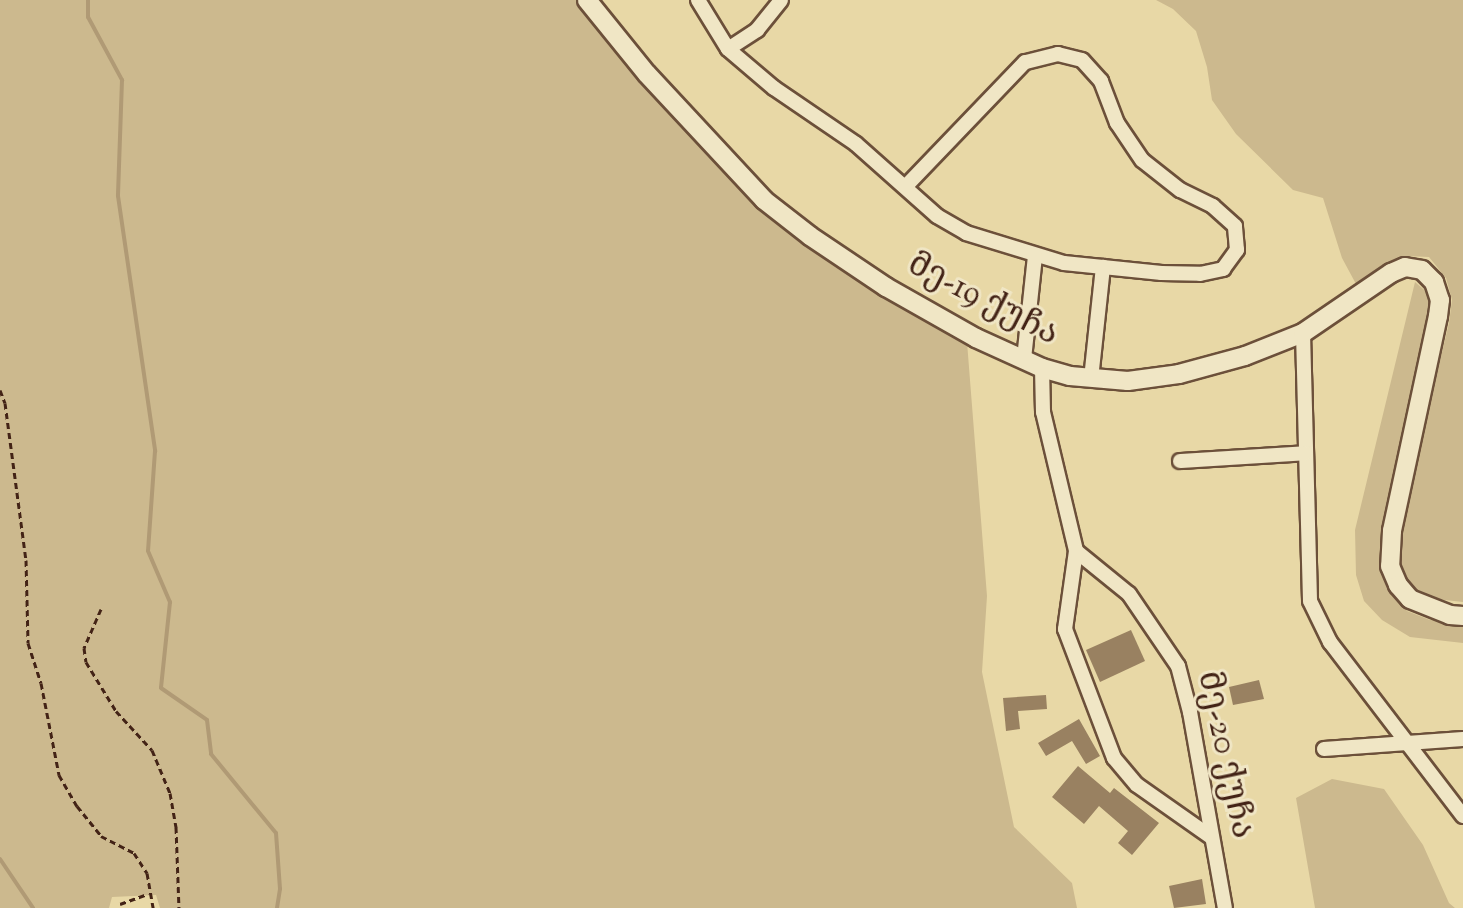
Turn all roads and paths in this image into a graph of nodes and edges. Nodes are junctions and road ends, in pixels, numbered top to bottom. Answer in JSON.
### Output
{"nodes":[{"id":1,"x":587,"y":0,"type":"edge"},
{"id":2,"x":698,"y":0,"type":"edge"},
{"id":3,"x":781,"y":0,"type":"edge"},
{"id":4,"x":728,"y":49,"type":"junction"},
{"id":5,"x":906,"y":186,"type":"junction"},
{"id":6,"x":1035,"y":256,"type":"junction"},
{"id":7,"x":1103,"y":267,"type":"junction"},
{"id":8,"x":1303,"y":333,"type":"junction"},
{"id":9,"x":1024,"y":359,"type":"junction"},
{"id":10,"x":1042,"y":368,"type":"junction"},
{"id":11,"x":1091,"y":379,"type":"junction"},
{"id":12,"x":0,"y":390,"type":"edge"},
{"id":13,"x":1306,"y":453,"type":"junction"},
{"id":14,"x":1180,"y":461,"type":"dead end"},
{"id":15,"x":1076,"y":551,"type":"junction"},
{"id":16,"x":101,"y":609,"type":"dead end"},
{"id":17,"x":1463,"y":616,"type":"edge"},
{"id":18,"x":1463,"y":739,"type":"edge"},
{"id":19,"x":1408,"y":743,"type":"junction"},
{"id":20,"x":1324,"y":749,"type":"dead end"},
{"id":21,"x":1463,"y":816,"type":"edge"},
{"id":22,"x":1211,"y":837,"type":"junction"},
{"id":23,"x":148,"y":894,"type":"junction"},
{"id":24,"x":120,"y":904,"type":"dead end"},
{"id":25,"x":153,"y":908,"type":"edge"},
{"id":26,"x":179,"y":908,"type":"edge"},
{"id":27,"x":1225,"y":908,"type":"edge"}],
"edges":[{"from":1,"to":9,"type":"street","name":"მე-19 ქუჩა"},
{"from":2,"to":4,"type":"street"},
{"from":3,"to":4,"type":"street"},
{"from":4,"to":5,"type":"street"},
{"from":5,"to":6,"type":"street"},
{"from":5,"to":7,"type":"street"},
{"from":6,"to":7,"type":"street"},
{"from":6,"to":9,"type":"street"},
{"from":7,"to":11,"type":"street"},
{"from":8,"to":11,"type":"street","name":"მე-19 ქუჩა"},
{"from":8,"to":13,"type":"street"},
{"from":8,"to":17,"type":"street","name":"მე-19 ქუჩა"},
{"from":9,"to":10,"type":"street","name":"მე-19 ქუჩა"},
{"from":10,"to":11,"type":"street","name":"მე-19 ქუჩა"},
{"from":10,"to":15,"type":"street"},
{"from":12,"to":23,"type":"path"},
{"from":13,"to":14,"type":"street"},
{"from":13,"to":19,"type":"street"},
{"from":15,"to":22,"type":"street","name":"მე-20 ქუჩა"},
{"from":15,"to":22,"type":"street"},
{"from":16,"to":26,"type":"path"},
{"from":18,"to":19,"type":"street"},
{"from":19,"to":20,"type":"street"},
{"from":19,"to":21,"type":"street"},
{"from":22,"to":27,"type":"street","name":"მე-20 ქუჩა"},
{"from":23,"to":24,"type":"path"},
{"from":23,"to":25,"type":"path"}]}
